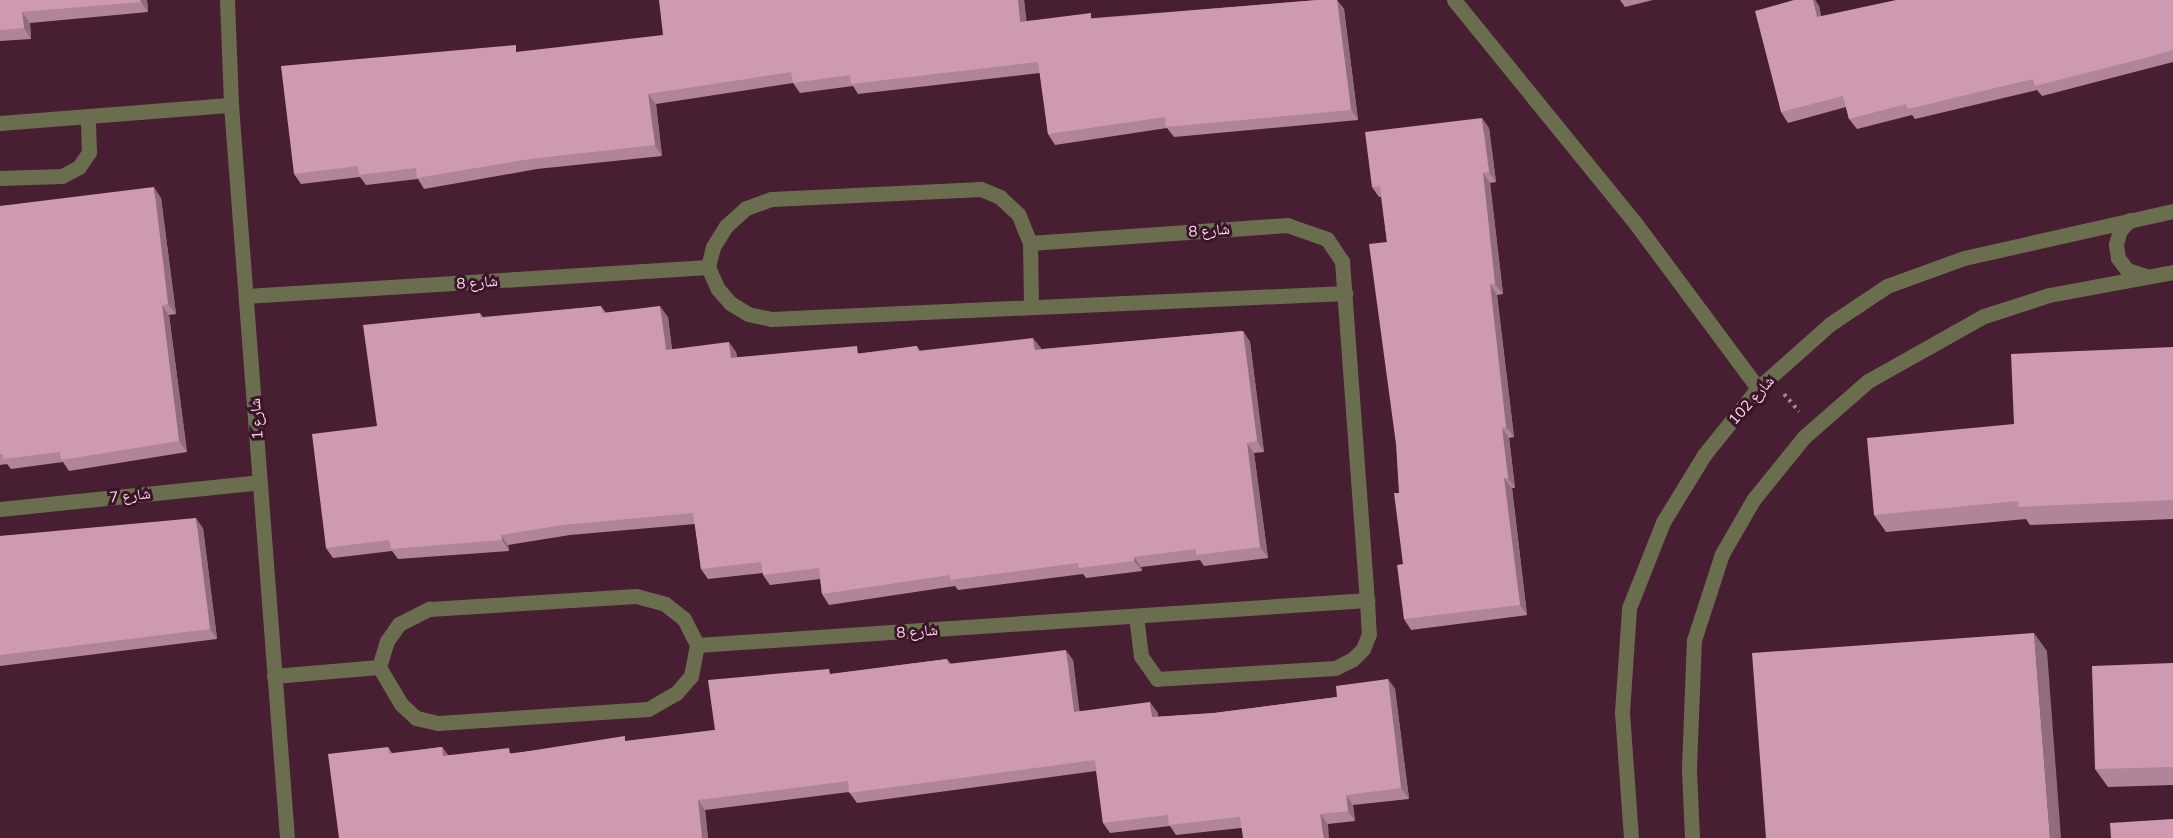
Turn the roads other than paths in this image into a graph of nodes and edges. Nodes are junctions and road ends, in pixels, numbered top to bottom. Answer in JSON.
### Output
{"nodes":[{"id":1,"x":227,"y":0,"type":"edge"},
{"id":2,"x":1454,"y":0,"type":"edge"},
{"id":3,"x":231,"y":105,"type":"junction"},
{"id":4,"x":87,"y":117,"type":"junction"},
{"id":5,"x":0,"y":123,"type":"edge"},
{"id":6,"x":0,"y":178,"type":"edge"},
{"id":7,"x":2173,"y":211,"type":"edge"},
{"id":8,"x":2130,"y":220,"type":"junction"},
{"id":9,"x":1030,"y":243,"type":"junction"},
{"id":10,"x":708,"y":267,"type":"junction"},
{"id":11,"x":2173,"y":272,"type":"edge"},
{"id":12,"x":2154,"y":277,"type":"junction"},
{"id":13,"x":1346,"y":293,"type":"junction"},
{"id":14,"x":246,"y":296,"type":"junction"},
{"id":15,"x":1031,"y":306,"type":"junction"},
{"id":16,"x":1758,"y":388,"type":"junction"},
{"id":17,"x":260,"y":482,"type":"junction"},
{"id":18,"x":0,"y":509,"type":"edge"},
{"id":19,"x":1367,"y":600,"type":"junction"},
{"id":20,"x":1136,"y":616,"type":"junction"},
{"id":21,"x":697,"y":645,"type":"junction"},
{"id":22,"x":380,"y":667,"type":"junction"},
{"id":23,"x":274,"y":676,"type":"junction"},
{"id":24,"x":287,"y":838,"type":"edge"},
{"id":25,"x":1631,"y":838,"type":"edge"},
{"id":26,"x":1692,"y":838,"type":"edge"}],
"edges":[{"from":1,"to":3,"type":"street","name":"شارع 1"},
{"from":2,"to":16,"type":"street"},
{"from":3,"to":4,"type":"street"},
{"from":3,"to":14,"type":"street","name":"شارع 1"},
{"from":4,"to":5,"type":"street"},
{"from":4,"to":6,"type":"street"},
{"from":7,"to":8,"type":"street","name":"شارع 102"},
{"from":8,"to":12,"type":"street"},
{"from":8,"to":16,"type":"street","name":"شارع 102"},
{"from":9,"to":10,"type":"street"},
{"from":9,"to":13,"type":"street","name":"شارع 8"},
{"from":9,"to":15,"type":"street"},
{"from":10,"to":14,"type":"street","name":"شارع 8"},
{"from":10,"to":15,"type":"street"},
{"from":11,"to":12,"type":"street"},
{"from":12,"to":26,"type":"street"},
{"from":13,"to":15,"type":"street"},
{"from":13,"to":19,"type":"street","name":"شارع 8"},
{"from":14,"to":17,"type":"street","name":"شارع 1"},
{"from":16,"to":25,"type":"street","name":"شارع 102"},
{"from":17,"to":18,"type":"street","name":"شارع 7"},
{"from":17,"to":23,"type":"street","name":"شارع 1"},
{"from":19,"to":20,"type":"street","name":"شارع 8"},
{"from":19,"to":20,"type":"street","name":"شارع 8"},
{"from":20,"to":21,"type":"street","name":"شارع 8"},
{"from":21,"to":22,"type":"street"},
{"from":21,"to":22,"type":"street"},
{"from":22,"to":23,"type":"street"},
{"from":23,"to":24,"type":"street","name":"شارع 1"}]}
